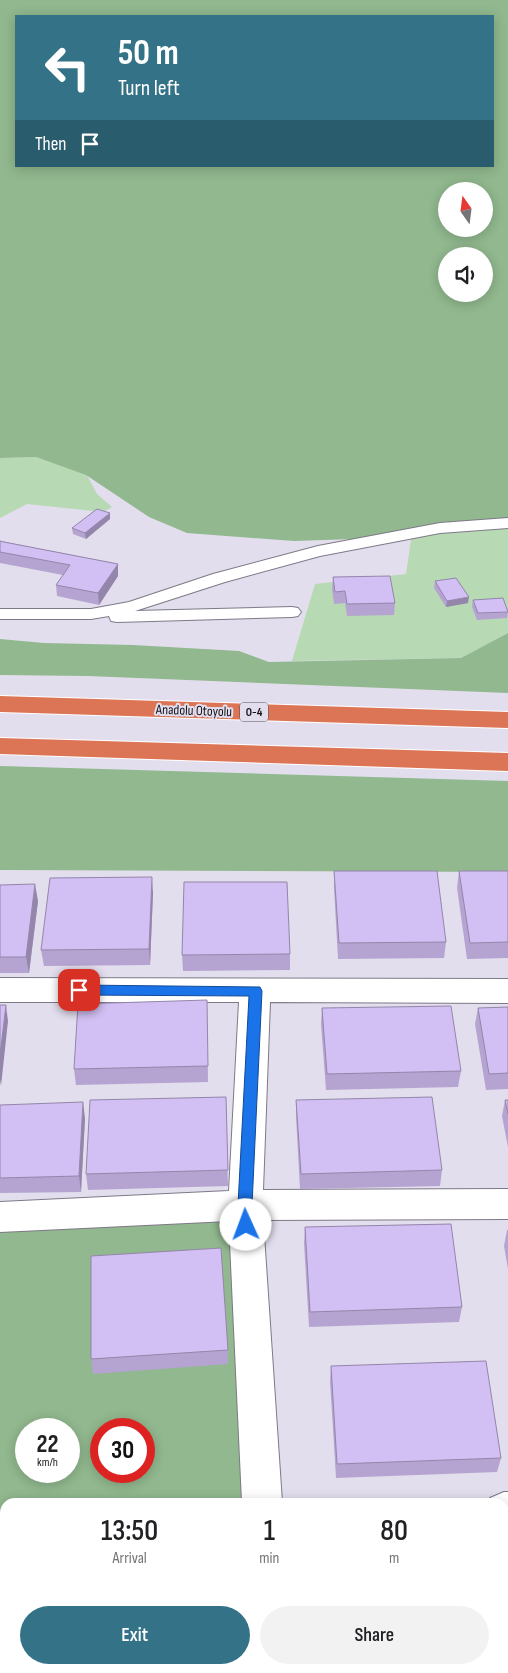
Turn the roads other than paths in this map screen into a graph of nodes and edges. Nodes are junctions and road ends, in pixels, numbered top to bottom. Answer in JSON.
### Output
{"nodes":[{"id":1,"x":508,"y":523,"type":"edge"},
{"id":2,"x":292,"y":612,"type":"dead end"},
{"id":3,"x":0,"y":614,"type":"edge"},
{"id":4,"x":91,"y":614,"type":"junction"},
{"id":5,"x":0,"y":704,"type":"edge"},
{"id":6,"x":508,"y":720,"type":"edge"},
{"id":7,"x":0,"y":746,"type":"edge"},
{"id":8,"x":508,"y":762,"type":"edge"},
{"id":9,"x":0,"y":990,"type":"edge"},
{"id":10,"x":255,"y":991,"type":"junction"},
{"id":11,"x":508,"y":991,"type":"edge"},
{"id":12,"x":508,"y":1204,"type":"edge"},
{"id":13,"x":245,"y":1205,"type":"junction"},
{"id":14,"x":0,"y":1218,"type":"edge"},
{"id":15,"x":262,"y":1498,"type":"edge"}],
"edges":[{"from":1,"to":4,"type":"lane"},
{"from":2,"to":4,"type":"lane"},
{"from":3,"to":4,"type":"lane"},
{"from":5,"to":6,"type":"highway","name":"Anadolu Otoyolu","number":"O-4"},
{"from":7,"to":8,"type":"highway"},
{"from":9,"to":10,"type":"street"},
{"from":10,"to":11,"type":"street"},
{"from":10,"to":13,"type":"street"},
{"from":12,"to":13,"type":"street"},
{"from":13,"to":14,"type":"street"},
{"from":13,"to":15,"type":"street"}]}
